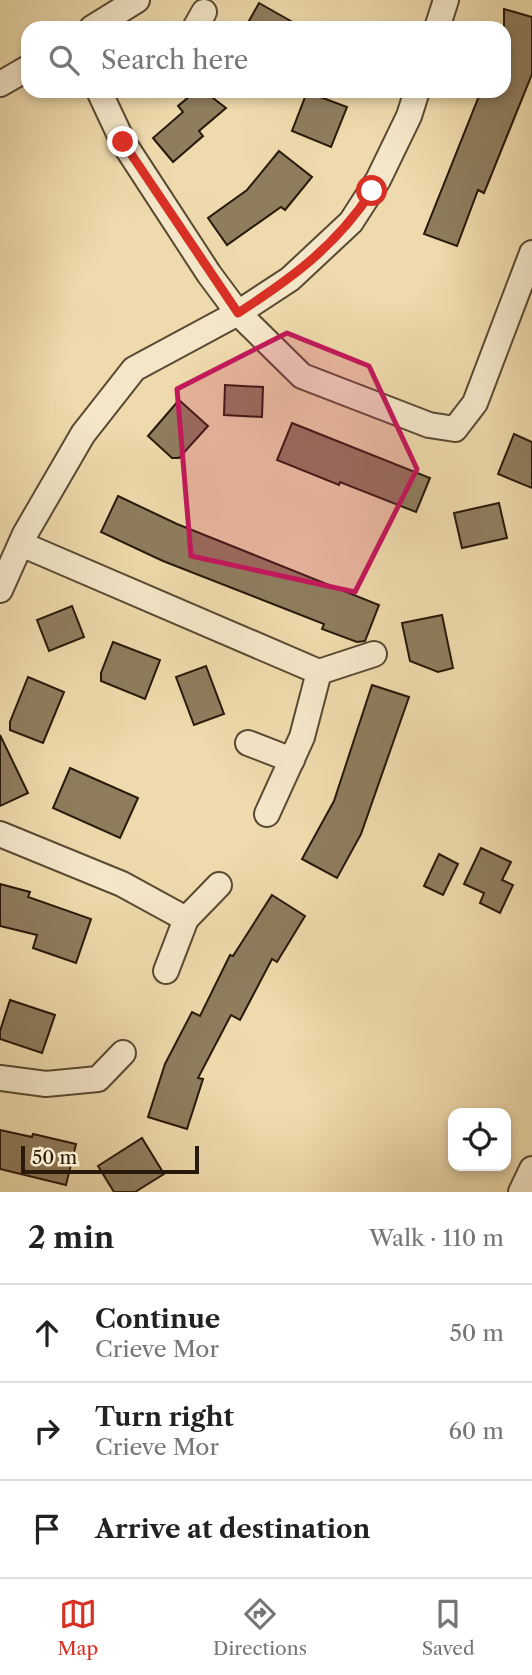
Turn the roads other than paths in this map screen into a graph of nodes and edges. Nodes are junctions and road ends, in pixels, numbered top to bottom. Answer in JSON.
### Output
{"nodes":[{"id":1,"x":137,"y":0,"type":"edge"},
{"id":2,"x":446,"y":0,"type":"edge"},
{"id":3,"x":103,"y":21,"type":"edge"},
{"id":4,"x":439,"y":21,"type":"edge"},
{"id":5,"x":21,"y":72,"type":"edge"},
{"id":6,"x":0,"y":84,"type":"edge"},
{"id":7,"x":109,"y":98,"type":"edge"},
{"id":8,"x":415,"y":98,"type":"edge"},
{"id":9,"x":532,"y":253,"type":"edge"},
{"id":10,"x":238,"y":313,"type":"junction"},
{"id":11,"x":21,"y":544,"type":"junction"},
{"id":12,"x":0,"y":590,"type":"edge"},
{"id":13,"x":374,"y":654,"type":"dead end"},
{"id":14,"x":319,"y":672,"type":"junction"},
{"id":15,"x":248,"y":743,"type":"dead end"},
{"id":16,"x":292,"y":760,"type":"junction"},
{"id":17,"x":267,"y":814,"type":"dead end"},
{"id":18,"x":0,"y":834,"type":"edge"},
{"id":19,"x":219,"y":885,"type":"dead end"},
{"id":20,"x":186,"y":919,"type":"junction"},
{"id":21,"x":166,"y":971,"type":"dead end"},
{"id":22,"x":123,"y":1053,"type":"dead end"},
{"id":23,"x":0,"y":1078,"type":"edge"},
{"id":24,"x":532,"y":1169,"type":"edge"},
{"id":25,"x":521,"y":1192,"type":"edge"}],
"edges":[{"from":1,"to":3,"type":"street"},
{"from":2,"to":4,"type":"street"},
{"from":5,"to":6,"type":"street"},
{"from":7,"to":10,"type":"street"},
{"from":8,"to":10,"type":"street"},
{"from":9,"to":10,"type":"street"},
{"from":10,"to":11,"type":"street"},
{"from":11,"to":12,"type":"street"},
{"from":11,"to":14,"type":"street"},
{"from":13,"to":14,"type":"street"},
{"from":14,"to":16,"type":"street"},
{"from":15,"to":16,"type":"street"},
{"from":16,"to":17,"type":"street"},
{"from":18,"to":20,"type":"street"},
{"from":19,"to":20,"type":"street"},
{"from":20,"to":21,"type":"street"},
{"from":22,"to":23,"type":"street"},
{"from":24,"to":25,"type":"street"}]}
